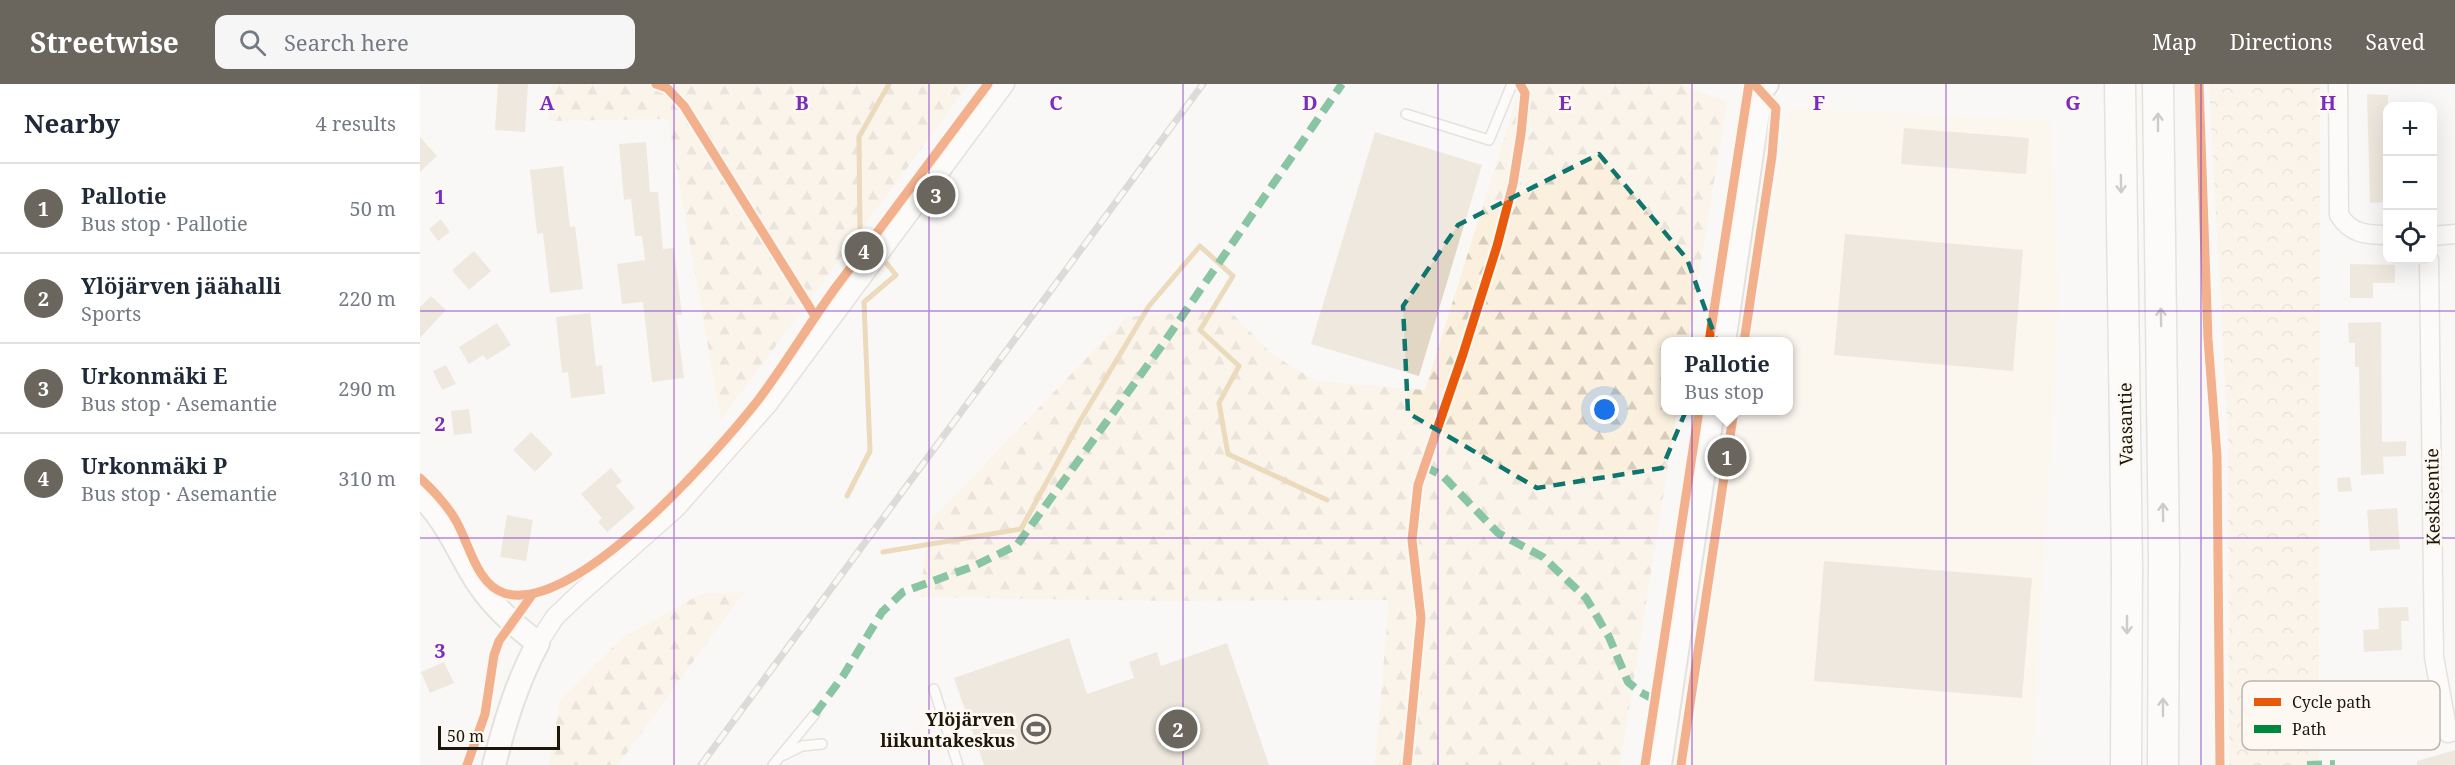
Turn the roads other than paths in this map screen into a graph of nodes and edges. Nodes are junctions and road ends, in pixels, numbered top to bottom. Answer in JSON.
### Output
{"nodes":[{"id":1,"x":1005,"y":84,"type":"edge"},
{"id":2,"x":1512,"y":84,"type":"edge"},
{"id":3,"x":1767,"y":84,"type":"edge"},
{"id":4,"x":2120,"y":84,"type":"edge"},
{"id":5,"x":2158,"y":84,"type":"edge"},
{"id":6,"x":2338,"y":84,"type":"edge"},
{"id":7,"x":1406,"y":114,"type":"dead end"},
{"id":8,"x":2455,"y":234,"type":"edge"},
{"id":9,"x":2383,"y":235,"type":"edge"},
{"id":10,"x":2437,"y":236,"type":"edge"},
{"id":11,"x":2429,"y":264,"type":"edge"},
{"id":12,"x":1725,"y":337,"type":"edge"},
{"id":13,"x":1712,"y":415,"type":"edge"},
{"id":14,"x":420,"y":495,"type":"edge"},
{"id":15,"x":538,"y":643,"type":"junction"},
{"id":16,"x":2439,"y":681,"type":"edge"},
{"id":17,"x":2440,"y":683,"type":"edge"},
{"id":18,"x":934,"y":689,"type":"dead end"},
{"id":19,"x":815,"y":714,"type":"dead end"},
{"id":20,"x":2451,"y":732,"type":"edge"},
{"id":21,"x":822,"y":744,"type":"dead end"},
{"id":22,"x":776,"y":761,"type":"edge"},
{"id":23,"x":494,"y":765,"type":"edge"},
{"id":24,"x":958,"y":765,"type":"edge"},
{"id":25,"x":1660,"y":765,"type":"edge"},
{"id":26,"x":2126,"y":765,"type":"edge"},
{"id":27,"x":2163,"y":765,"type":"edge"}],
"edges":[{"from":1,"to":15,"type":"street"},
{"from":2,"to":7,"type":"lane"},
{"from":3,"to":12,"type":"street"},
{"from":4,"to":26,"type":"highway","name":"Vaasantie","one_way":true},
{"from":27,"to":5,"type":"highway","name":"Vaasantie","one_way":true},
{"from":6,"to":9,"type":"street"},
{"from":8,"to":10,"type":"street"},
{"from":11,"to":16,"type":"street","name":"Keskisentie"},
{"from":13,"to":25,"type":"street"},
{"from":14,"to":15,"type":"street"},
{"from":15,"to":23,"type":"street"},
{"from":17,"to":20,"type":"street","name":"Keskisentie"},
{"from":18,"to":24,"type":"lane"},
{"from":19,"to":22,"type":"lane"},
{"from":21,"to":22,"type":"lane"}]}
